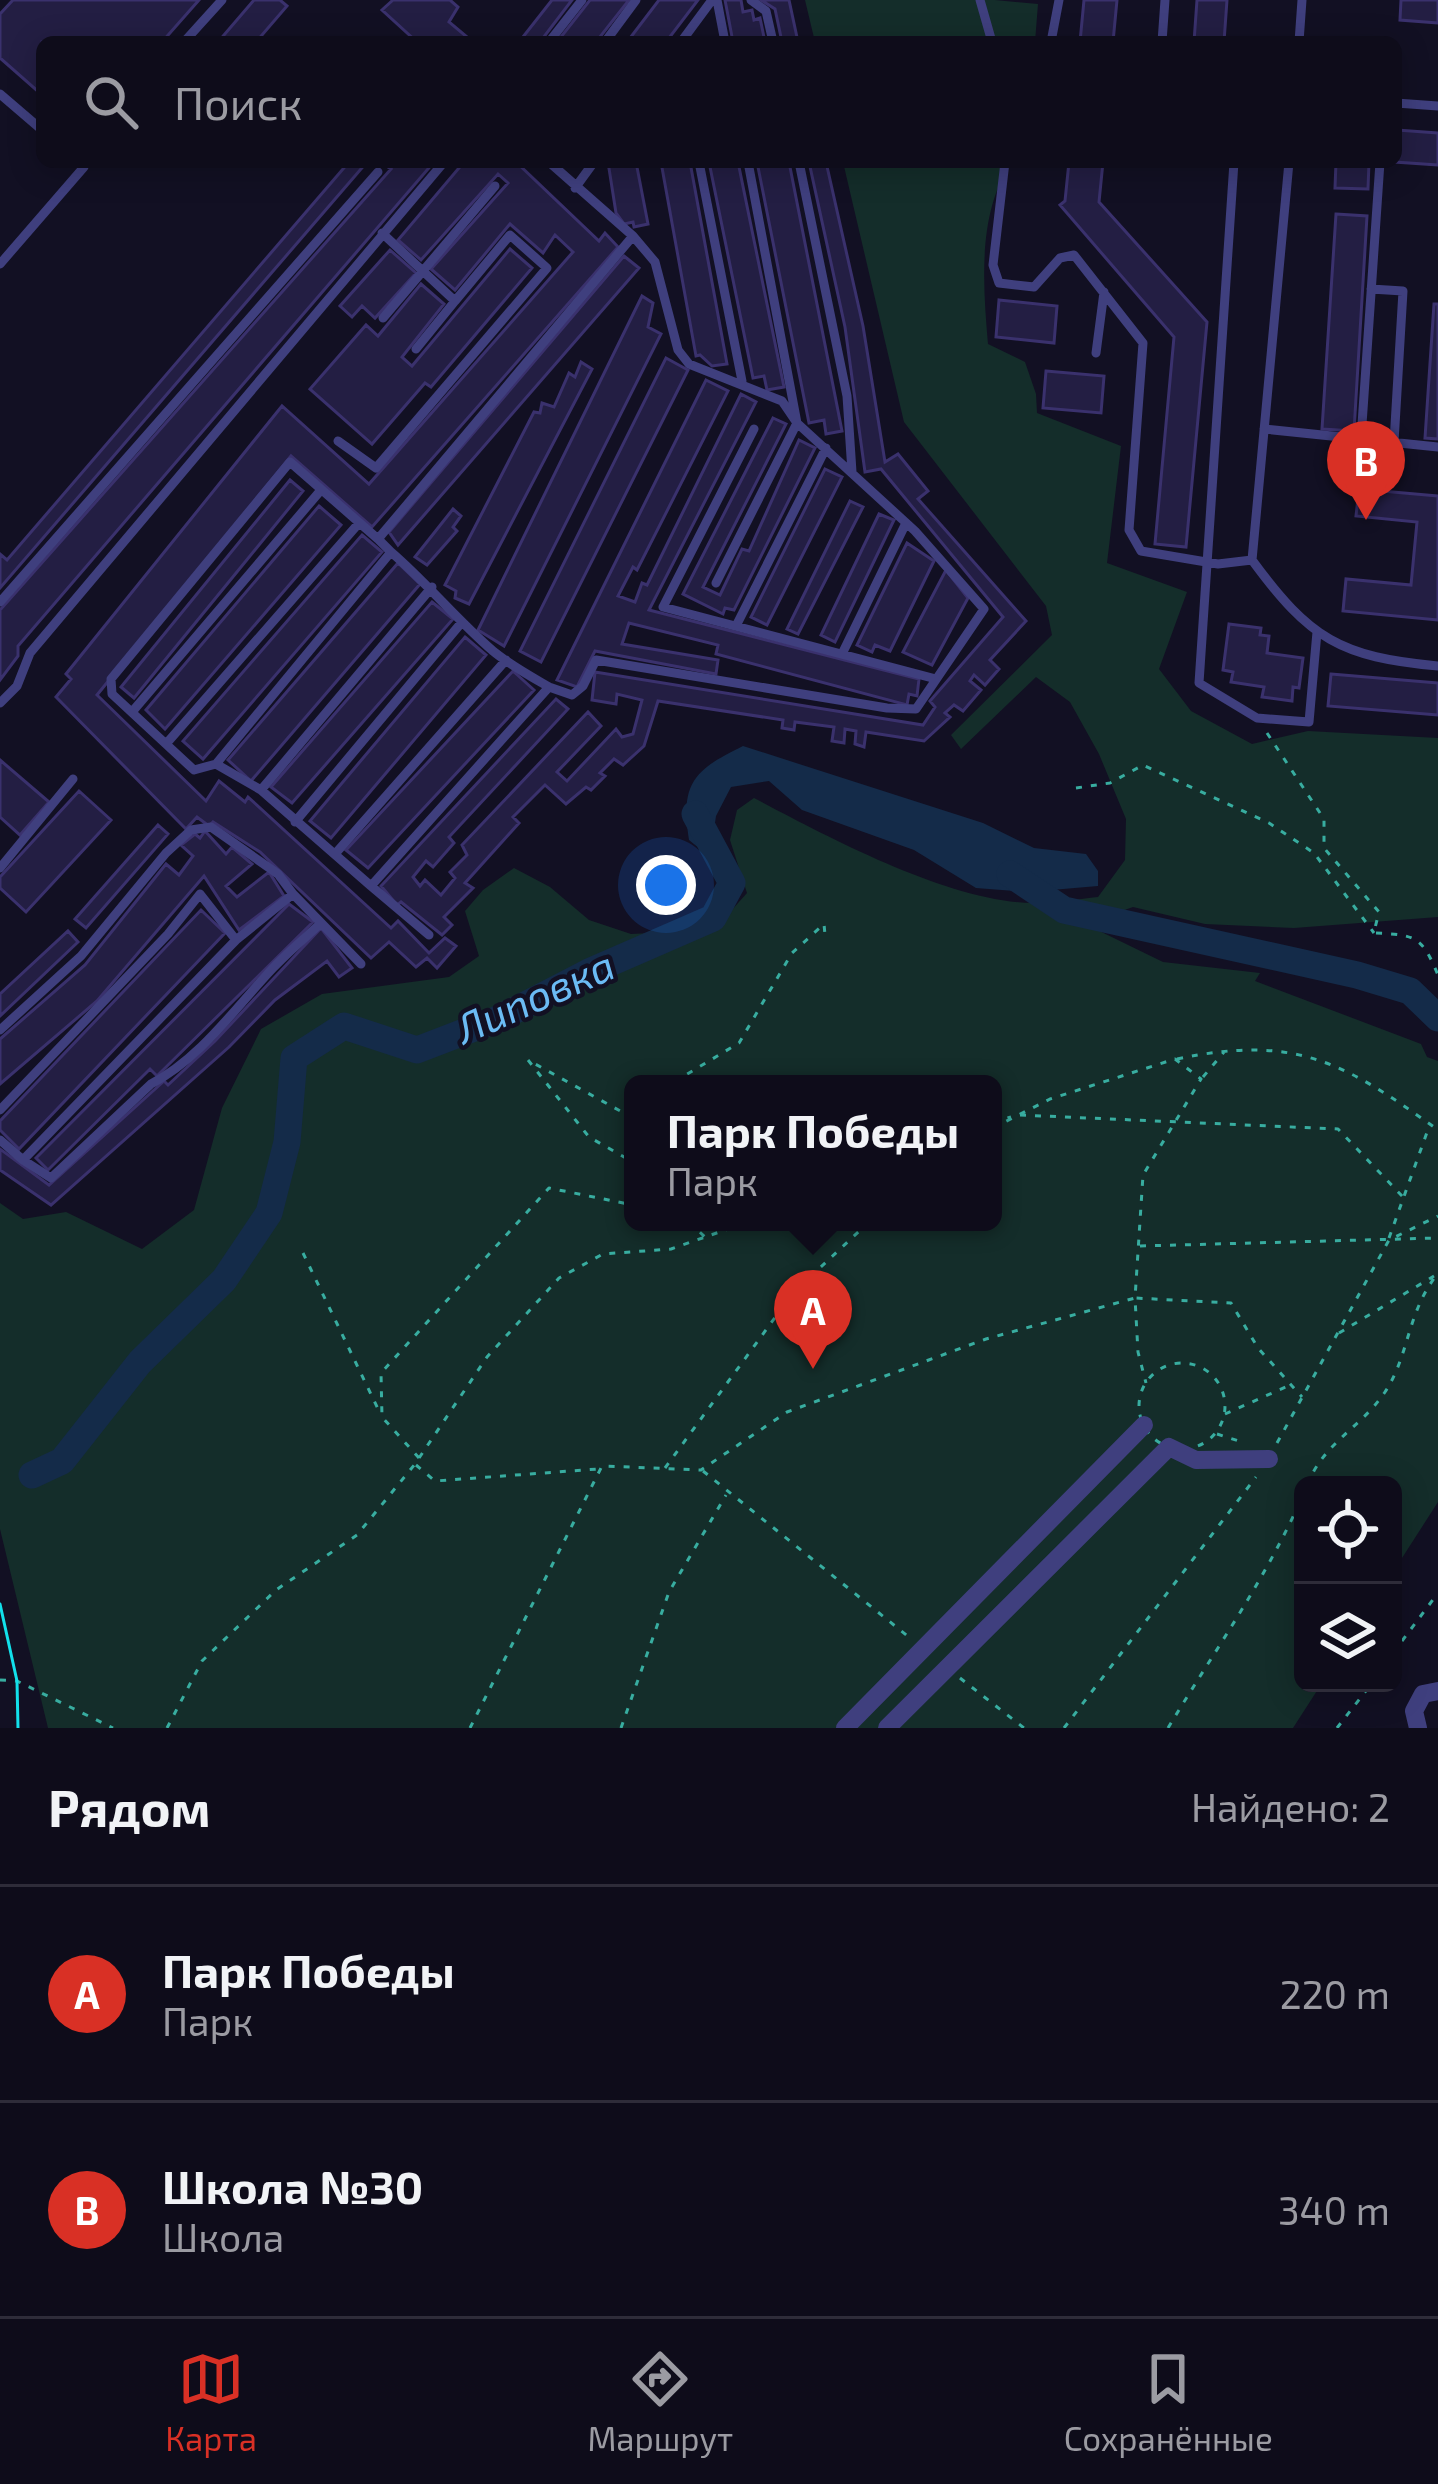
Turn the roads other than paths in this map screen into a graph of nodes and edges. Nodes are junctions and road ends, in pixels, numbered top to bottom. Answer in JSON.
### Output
{"nodes":[{"id":1,"x":222,"y":0,"type":"edge"},
{"id":2,"x":582,"y":0,"type":"edge"},
{"id":3,"x":636,"y":0,"type":"edge"},
{"id":4,"x":715,"y":0,"type":"edge"},
{"id":5,"x":751,"y":0,"type":"edge"},
{"id":6,"x":980,"y":0,"type":"edge"},
{"id":7,"x":1059,"y":0,"type":"edge"},
{"id":8,"x":1165,"y":0,"type":"edge"},
{"id":9,"x":1302,"y":0,"type":"edge"},
{"id":10,"x":189,"y":36,"type":"edge"},
{"id":11,"x":554,"y":36,"type":"edge"},
{"id":12,"x":609,"y":36,"type":"edge"},
{"id":13,"x":686,"y":36,"type":"edge"},
{"id":14,"x":724,"y":36,"type":"edge"},
{"id":15,"x":772,"y":36,"type":"edge"},
{"id":16,"x":990,"y":36,"type":"edge"},
{"id":17,"x":1053,"y":36,"type":"edge"},
{"id":18,"x":1162,"y":36,"type":"edge"},
{"id":19,"x":1299,"y":36,"type":"edge"},
{"id":20,"x":0,"y":94,"type":"edge"},
{"id":21,"x":1402,"y":104,"type":"edge"},
{"id":22,"x":1438,"y":106,"type":"edge"},
{"id":23,"x":36,"y":125,"type":"edge"},
{"id":24,"x":81,"y":168,"type":"edge"},
{"id":25,"x":439,"y":168,"type":"edge"},
{"id":26,"x":555,"y":168,"type":"edge"},
{"id":27,"x":590,"y":168,"type":"edge"},
{"id":28,"x":700,"y":168,"type":"edge"},
{"id":29,"x":749,"y":168,"type":"edge"},
{"id":30,"x":800,"y":168,"type":"edge"},
{"id":31,"x":1004,"y":168,"type":"edge"},
{"id":32,"x":1234,"y":168,"type":"edge"},
{"id":33,"x":1288,"y":168,"type":"edge"},
{"id":34,"x":1379,"y":168,"type":"edge"},
{"id":35,"x":378,"y":172,"type":"dead end"},
{"id":36,"x":495,"y":186,"type":"dead end"},
{"id":37,"x":575,"y":188,"type":"junction"},
{"id":38,"x":382,"y":233,"type":"junction"},
{"id":39,"x":633,"y":236,"type":"junction"},
{"id":40,"x":0,"y":264,"type":"edge"},
{"id":41,"x":422,"y":271,"type":"junction"},
{"id":42,"x":1371,"y":289,"type":"junction"},
{"id":43,"x":1104,"y":292,"type":"junction"},
{"id":44,"x":455,"y":302,"type":"junction"},
{"id":45,"x":383,"y":318,"type":"dead end"},
{"id":46,"x":416,"y":349,"type":"dead end"},
{"id":47,"x":1096,"y":353,"type":"dead end"},
{"id":48,"x":742,"y":381,"type":"dead end"},
{"id":49,"x":797,"y":423,"type":"junction"},
{"id":50,"x":754,"y":429,"type":"dead end"},
{"id":51,"x":1264,"y":429,"type":"junction"},
{"id":52,"x":1361,"y":439,"type":"junction"},
{"id":53,"x":338,"y":441,"type":"dead end"},
{"id":54,"x":1394,"y":442,"type":"junction"},
{"id":55,"x":1438,"y":447,"type":"edge"},
{"id":56,"x":826,"y":448,"type":"junction"},
{"id":57,"x":852,"y":472,"type":"junction"},
{"id":58,"x":321,"y":490,"type":"junction"},
{"id":59,"x":359,"y":523,"type":"junction"},
{"id":60,"x":906,"y":523,"type":"junction"},
{"id":61,"x":378,"y":539,"type":"junction"},
{"id":62,"x":391,"y":552,"type":"junction"},
{"id":63,"x":1252,"y":560,"type":"junction"},
{"id":64,"x":1207,"y":562,"type":"junction"},
{"id":65,"x":716,"y":583,"type":"dead end"},
{"id":66,"x":432,"y":587,"type":"junction"},
{"id":67,"x":0,"y":602,"type":"edge"},
{"id":68,"x":462,"y":622,"type":"junction"},
{"id":69,"x":736,"y":626,"type":"junction"},
{"id":70,"x":1317,"y":632,"type":"junction"},
{"id":71,"x":842,"y":654,"type":"junction"},
{"id":72,"x":506,"y":660,"type":"junction"},
{"id":73,"x":1438,"y":666,"type":"edge"},
{"id":74,"x":937,"y":680,"type":"junction"},
{"id":75,"x":548,"y":687,"type":"junction"},
{"id":76,"x":0,"y":703,"type":"edge"},
{"id":77,"x":132,"y":712,"type":"junction"},
{"id":78,"x":166,"y":744,"type":"junction"},
{"id":79,"x":216,"y":764,"type":"junction"},
{"id":80,"x":73,"y":779,"type":"dead end"},
{"id":81,"x":261,"y":790,"type":"junction"},
{"id":82,"x":295,"y":821,"type":"junction"},
{"id":83,"x":334,"y":854,"type":"junction"},
{"id":84,"x":0,"y":868,"type":"edge"},
{"id":85,"x":371,"y":886,"type":"junction"},
{"id":86,"x":292,"y":894,"type":"junction"},
{"id":87,"x":321,"y":923,"type":"junction"},
{"id":88,"x":429,"y":934,"type":"dead end"},
{"id":89,"x":236,"y":940,"type":"junction"},
{"id":90,"x":361,"y":964,"type":"dead end"},
{"id":91,"x":0,"y":1030,"type":"edge"},
{"id":92,"x":0,"y":1109,"type":"edge"},
{"id":93,"x":0,"y":1141,"type":"edge"},
{"id":94,"x":23,"y":1160,"type":"junction"},
{"id":95,"x":1144,"y":1425,"type":"road end"},
{"id":96,"x":1269,"y":1459,"type":"dead end"},
{"id":97,"x":1438,"y":1691,"type":"edge"},
{"id":98,"x":845,"y":1728,"type":"edge"},
{"id":99,"x":887,"y":1728,"type":"edge"},
{"id":100,"x":1418,"y":1728,"type":"edge"}],
"edges":[{"from":1,"to":10,"type":"lane"},
{"from":2,"to":11,"type":"lane"},
{"from":3,"to":12,"type":"lane"},
{"from":4,"to":13,"type":"lane"},
{"from":4,"to":14,"type":"lane"},
{"from":5,"to":15,"type":"lane"},
{"from":6,"to":16,"type":"lane"},
{"from":7,"to":17,"type":"lane"},
{"from":8,"to":18,"type":"lane"},
{"from":9,"to":19,"type":"lane"},
{"from":20,"to":23,"type":"lane"},
{"from":21,"to":22,"type":"lane"},
{"from":24,"to":40,"type":"lane"},
{"from":25,"to":38,"type":"lane"},
{"from":26,"to":37,"type":"lane"},
{"from":27,"to":37,"type":"lane"},
{"from":28,"to":48,"type":"lane"},
{"from":29,"to":49,"type":"lane"},
{"from":30,"to":57,"type":"lane"},
{"from":31,"to":43,"type":"lane"},
{"from":32,"to":64,"type":"lane"},
{"from":33,"to":51,"type":"lane"},
{"from":34,"to":42,"type":"lane"},
{"from":35,"to":67,"type":"lane"},
{"from":36,"to":41,"type":"lane"},
{"from":37,"to":39,"type":"lane"},
{"from":38,"to":41,"type":"lane"},
{"from":38,"to":76,"type":"lane"},
{"from":39,"to":49,"type":"lane"},
{"from":39,"to":61,"type":"lane"},
{"from":41,"to":44,"type":"lane"},
{"from":41,"to":45,"type":"lane"},
{"from":42,"to":52,"type":"lane"},
{"from":42,"to":54,"type":"lane"},
{"from":43,"to":47,"type":"lane"},
{"from":43,"to":64,"type":"lane"},
{"from":44,"to":46,"type":"lane"},
{"from":44,"to":53,"type":"lane"},
{"from":49,"to":56,"type":"lane"},
{"from":49,"to":65,"type":"lane"},
{"from":50,"to":69,"type":"lane"},
{"from":51,"to":52,"type":"lane"},
{"from":51,"to":63,"type":"lane"},
{"from":52,"to":54,"type":"lane"},
{"from":54,"to":55,"type":"lane"},
{"from":56,"to":57,"type":"lane"},
{"from":56,"to":69,"type":"lane"},
{"from":57,"to":60,"type":"lane"},
{"from":58,"to":59,"type":"lane"},
{"from":58,"to":77,"type":"lane"},
{"from":58,"to":77,"type":"lane"},
{"from":59,"to":61,"type":"lane"},
{"from":59,"to":78,"type":"lane"},
{"from":60,"to":71,"type":"lane"},
{"from":60,"to":74,"type":"lane"},
{"from":61,"to":62,"type":"lane"},
{"from":62,"to":66,"type":"lane"},
{"from":62,"to":79,"type":"lane"},
{"from":63,"to":64,"type":"lane"},
{"from":63,"to":70,"type":"lane"},
{"from":64,"to":70,"type":"lane"},
{"from":66,"to":68,"type":"lane"},
{"from":66,"to":81,"type":"lane"},
{"from":68,"to":72,"type":"lane"},
{"from":68,"to":82,"type":"lane"},
{"from":69,"to":71,"type":"lane"},
{"from":70,"to":73,"type":"lane"},
{"from":71,"to":74,"type":"lane"},
{"from":72,"to":75,"type":"lane"},
{"from":72,"to":83,"type":"lane"},
{"from":74,"to":75,"type":"lane"},
{"from":75,"to":85,"type":"lane"},
{"from":77,"to":78,"type":"lane"},
{"from":78,"to":79,"type":"lane"},
{"from":79,"to":81,"type":"lane"},
{"from":80,"to":84,"type":"lane"},
{"from":81,"to":82,"type":"lane"},
{"from":82,"to":83,"type":"lane"},
{"from":83,"to":85,"type":"lane"},
{"from":85,"to":88,"type":"lane"},
{"from":86,"to":87,"type":"lane"},
{"from":86,"to":89,"type":"lane"},
{"from":86,"to":91,"type":"lane"},
{"from":87,"to":90,"type":"lane"},
{"from":87,"to":94,"type":"lane"},
{"from":89,"to":92,"type":"lane"},
{"from":89,"to":94,"type":"lane"},
{"from":93,"to":94,"type":"lane"},
{"from":95,"to":98,"type":"street"},
{"from":96,"to":99,"type":"street"},
{"from":97,"to":100,"type":"street"}]}
